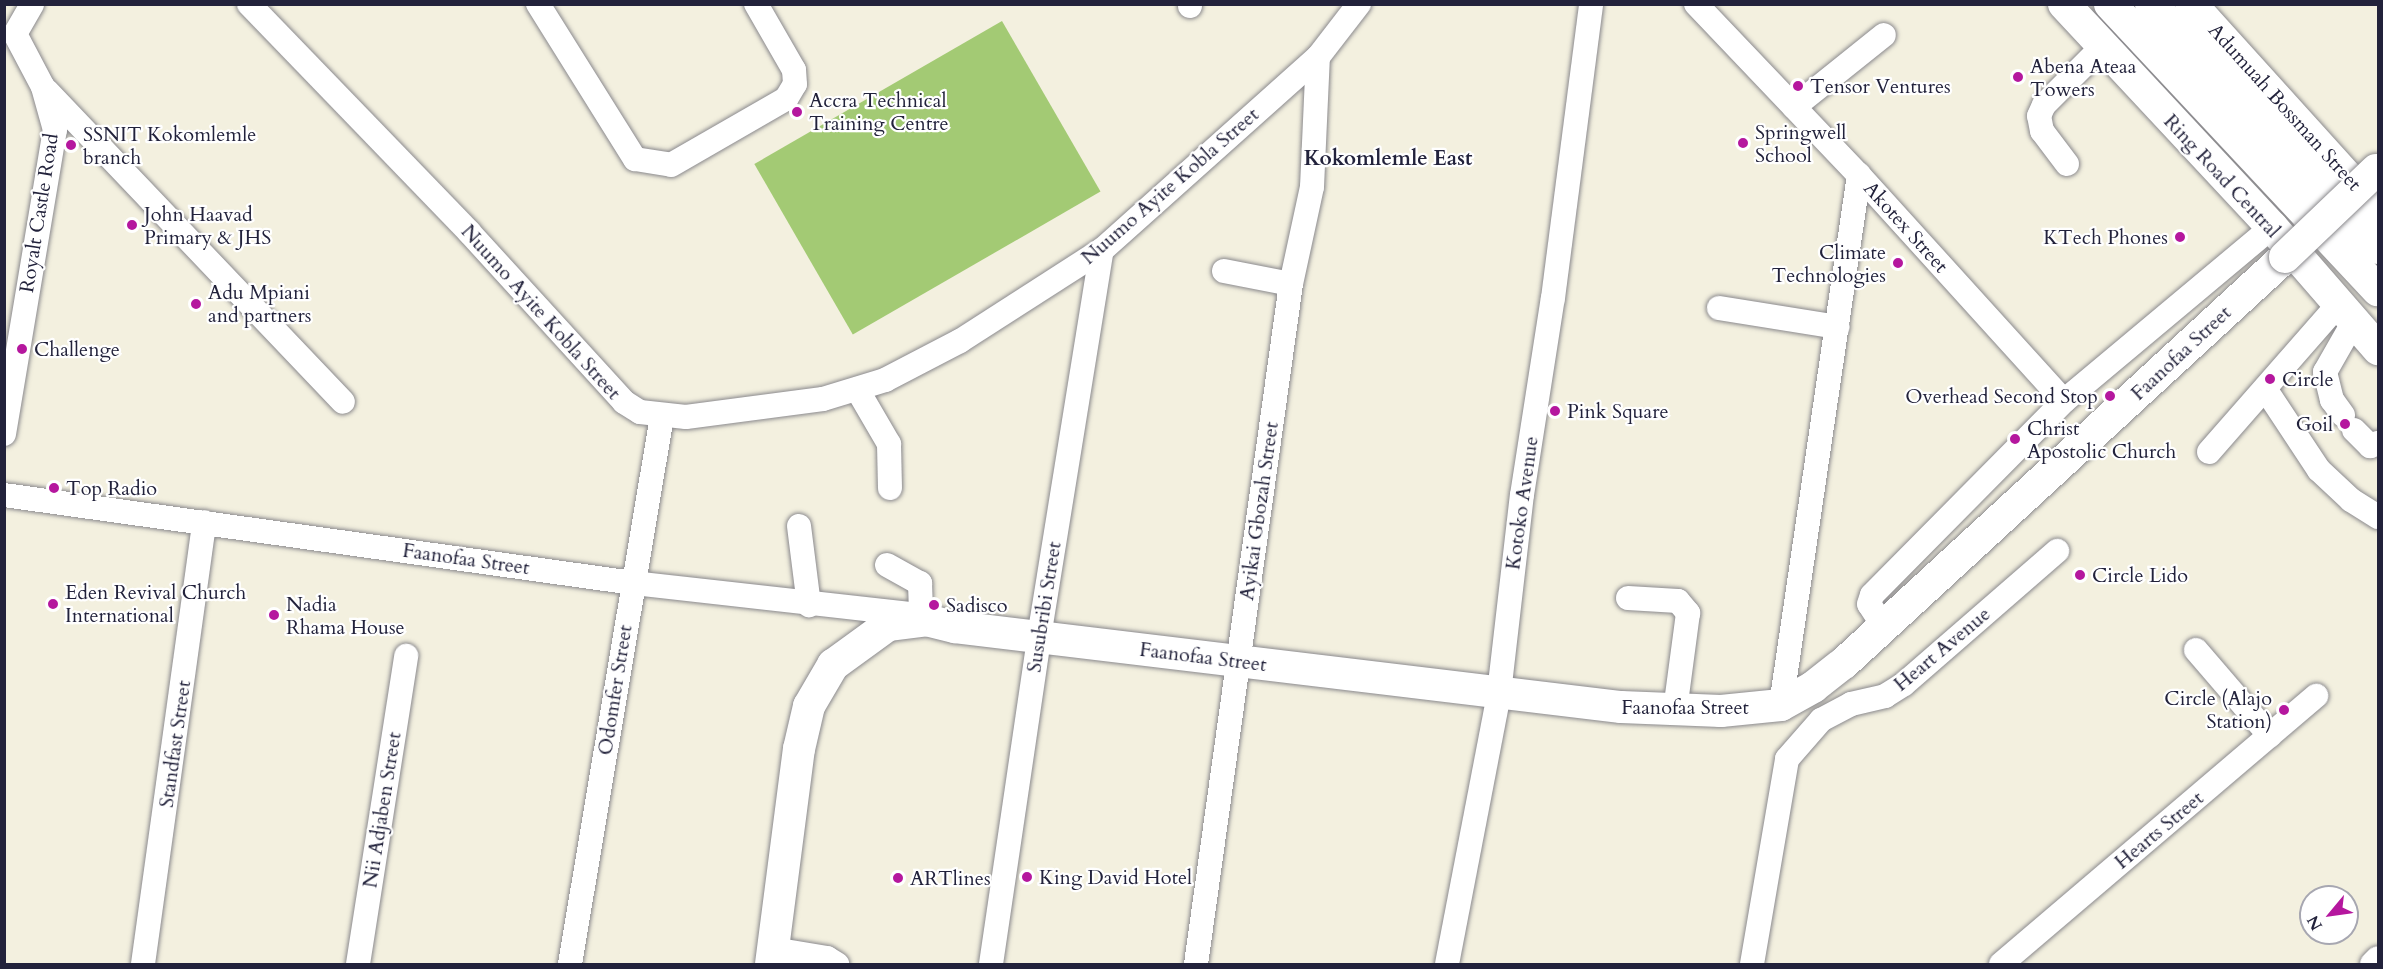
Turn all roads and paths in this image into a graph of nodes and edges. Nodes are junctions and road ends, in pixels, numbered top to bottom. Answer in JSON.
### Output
{"nodes":[{"id":1,"x":32,"y":4,"type":"edge"},
{"id":2,"x":249,"y":4,"type":"edge"},
{"id":3,"x":538,"y":4,"type":"edge"},
{"id":4,"x":756,"y":4,"type":"edge"},
{"id":5,"x":1359,"y":4,"type":"edge"},
{"id":6,"x":1591,"y":4,"type":"edge"},
{"id":7,"x":1696,"y":4,"type":"edge"},
{"id":8,"x":2064,"y":4,"type":"edge"},
{"id":9,"x":2110,"y":4,"type":"edge"},
{"id":10,"x":2151,"y":4,"type":"edge"},
{"id":11,"x":2191,"y":4,"type":"edge"},
{"id":12,"x":10,"y":34,"type":"edge"},
{"id":13,"x":1884,"y":34,"type":"dead end"},
{"id":14,"x":2101,"y":48,"type":"junction"},
{"id":15,"x":1318,"y":57,"type":"junction"},
{"id":16,"x":43,"y":87,"type":"junction"},
{"id":17,"x":1794,"y":107,"type":"junction"},
{"id":18,"x":2067,"y":164,"type":"dead end"},
{"id":19,"x":2377,"y":168,"type":"edge"},
{"id":20,"x":1859,"y":175,"type":"junction"},
{"id":21,"x":2379,"y":211,"type":"edge"},
{"id":22,"x":2272,"y":227,"type":"junction"},
{"id":23,"x":2379,"y":248,"type":"edge"},
{"id":24,"x":1102,"y":250,"type":"junction"},
{"id":25,"x":1224,"y":271,"type":"dead end"},
{"id":26,"x":1291,"y":284,"type":"junction"},
{"id":27,"x":2379,"y":290,"type":"edge"},
{"id":28,"x":1719,"y":308,"type":"dead end"},
{"id":29,"x":2345,"y":315,"type":"junction"},
{"id":30,"x":1837,"y":327,"type":"junction"},
{"id":31,"x":2379,"y":349,"type":"edge"},
{"id":32,"x":857,"y":389,"type":"junction"},
{"id":33,"x":2266,"y":390,"type":"junction"},
{"id":34,"x":2064,"y":401,"type":"junction"},
{"id":35,"x":343,"y":402,"type":"dead end"},
{"id":36,"x":662,"y":416,"type":"junction"},
{"id":37,"x":4,"y":434,"type":"edge"},
{"id":38,"x":2379,"y":443,"type":"edge"},
{"id":39,"x":2209,"y":452,"type":"dead end"},
{"id":40,"x":890,"y":488,"type":"dead end"},
{"id":41,"x":4,"y":495,"type":"edge"},
{"id":42,"x":2378,"y":519,"type":"edge"},
{"id":43,"x":204,"y":522,"type":"junction"},
{"id":44,"x":799,"y":526,"type":"dead end"},
{"id":45,"x":2057,"y":551,"type":"dead end"},
{"id":46,"x":886,"y":565,"type":"dead end"},
{"id":47,"x":633,"y":583,"type":"junction"},
{"id":48,"x":1628,"y":598,"type":"dead end"},
{"id":49,"x":809,"y":605,"type":"junction"},
{"id":50,"x":934,"y":620,"type":"junction"},
{"id":51,"x":1884,"y":627,"type":"junction"},
{"id":52,"x":1039,"y":637,"type":"junction"},
{"id":53,"x":2196,"y":650,"type":"dead end"},
{"id":54,"x":406,"y":656,"type":"dead end"},
{"id":55,"x":1237,"y":661,"type":"junction"},
{"id":56,"x":1499,"y":693,"type":"junction"},
{"id":57,"x":2316,"y":696,"type":"dead end"},
{"id":58,"x":1781,"y":705,"type":"junction"},
{"id":59,"x":1674,"y":710,"type":"junction"},
{"id":60,"x":2270,"y":736,"type":"junction"},
{"id":61,"x":772,"y":957,"type":"edge"},
{"id":62,"x":2379,"y":958,"type":"edge"},
{"id":63,"x":143,"y":964,"type":"edge"},
{"id":64,"x":358,"y":964,"type":"edge"},
{"id":65,"x":570,"y":964,"type":"edge"},
{"id":66,"x":837,"y":964,"type":"edge"},
{"id":67,"x":991,"y":964,"type":"edge"},
{"id":68,"x":1196,"y":964,"type":"edge"},
{"id":69,"x":1447,"y":964,"type":"edge"},
{"id":70,"x":1752,"y":964,"type":"edge"},
{"id":71,"x":2001,"y":964,"type":"edge"},
{"id":72,"x":2372,"y":964,"type":"edge"}],
"edges":[{"from":1,"to":12,"type":"street","name":"Royalt Castle Road"},
{"from":2,"to":36,"type":"street","name":"Nuumo Ayite Kobla Street"},
{"from":3,"to":4,"type":"street"},
{"from":5,"to":15,"type":"street","name":"Nuumo Ayite Kobla Street"},
{"from":6,"to":56,"type":"street","name":"Kotoko Avenue"},
{"from":7,"to":17,"type":"street","name":"Akotex Street"},
{"from":8,"to":14,"type":"main road","name":"Ring Road Central"},
{"from":9,"to":27,"type":"main road","name":"Ring Road Central"},
{"from":10,"to":23,"type":"main road"},
{"from":11,"to":21,"type":"main road","name":"Adumuah Bossman Street"},
{"from":12,"to":16,"type":"street","name":"Royalt Castle Road"},
{"from":13,"to":17,"type":"street"},
{"from":14,"to":18,"type":"street"},
{"from":14,"to":22,"type":"main road","name":"Ring Road Central"},
{"from":15,"to":24,"type":"street","name":"Nuumo Ayite Kobla Street"},
{"from":15,"to":26,"type":"street","name":"Ayikai Gbozah Street"},
{"from":16,"to":35,"type":"street"},
{"from":16,"to":37,"type":"street","name":"Royalt Castle Road"},
{"from":17,"to":20,"type":"street","name":"Akotex Street"},
{"from":19,"to":51,"type":"main road","name":"Faanofaa Street","bridge":true},
{"from":20,"to":30,"type":"street"},
{"from":20,"to":34,"type":"street","name":"Akotex Street"},
{"from":22,"to":29,"type":"main road","name":"Ring Road Central"},
{"from":22,"to":34,"type":"street"},
{"from":24,"to":32,"type":"street","name":"Nuumo Ayite Kobla Street"},
{"from":24,"to":52,"type":"street","name":"Susubribi Street"},
{"from":25,"to":26,"type":"street"},
{"from":26,"to":55,"type":"street","name":"Ayikai Gbozah Street"},
{"from":28,"to":30,"type":"street"},
{"from":29,"to":31,"type":"main road","name":"Ring Road Central"},
{"from":29,"to":33,"type":"street"},
{"from":29,"to":38,"type":"street"},
{"from":30,"to":58,"type":"street"},
{"from":32,"to":36,"type":"street","name":"Nuumo Ayite Kobla Street"},
{"from":32,"to":40,"type":"street"},
{"from":33,"to":39,"type":"street"},
{"from":33,"to":42,"type":"street"},
{"from":34,"to":51,"type":"street"},
{"from":36,"to":47,"type":"street","name":"Odomfer Street"},
{"from":41,"to":43,"type":"street","name":"Faanofaa Street"},
{"from":43,"to":47,"type":"street","name":"Faanofaa Street"},
{"from":43,"to":63,"type":"street","name":"Standfast Street"},
{"from":44,"to":49,"type":"street"},
{"from":45,"to":70,"type":"street","name":"Heart Avenue"},
{"from":46,"to":50,"type":"street"},
{"from":47,"to":49,"type":"street","name":"Faanofaa Street"},
{"from":47,"to":65,"type":"street","name":"Odomfer Street"},
{"from":48,"to":59,"type":"street"},
{"from":49,"to":50,"type":"street","name":"Faanofaa Street"},
{"from":50,"to":52,"type":"main road","name":"Faanofaa Street"},
{"from":50,"to":61,"type":"main road"},
{"from":51,"to":58,"type":"main road","name":"Faanofaa Street"},
{"from":52,"to":55,"type":"main road","name":"Faanofaa Street"},
{"from":52,"to":67,"type":"street","name":"Susubribi Street"},
{"from":53,"to":60,"type":"street"},
{"from":54,"to":64,"type":"street","name":"Nii Adjaben Street"},
{"from":55,"to":56,"type":"main road","name":"Faanofaa Street"},
{"from":55,"to":68,"type":"street","name":"Ayikai Gbozah Street"},
{"from":56,"to":59,"type":"main road","name":"Faanofaa Street"},
{"from":56,"to":69,"type":"street","name":"Kotoko Avenue"},
{"from":57,"to":60,"type":"street","name":"Hearts Street"},
{"from":58,"to":59,"type":"main road","name":"Faanofaa Street"},
{"from":60,"to":71,"type":"street","name":"Hearts Street"},
{"from":61,"to":66,"type":"street"},
{"from":62,"to":72,"type":"street"}]}
